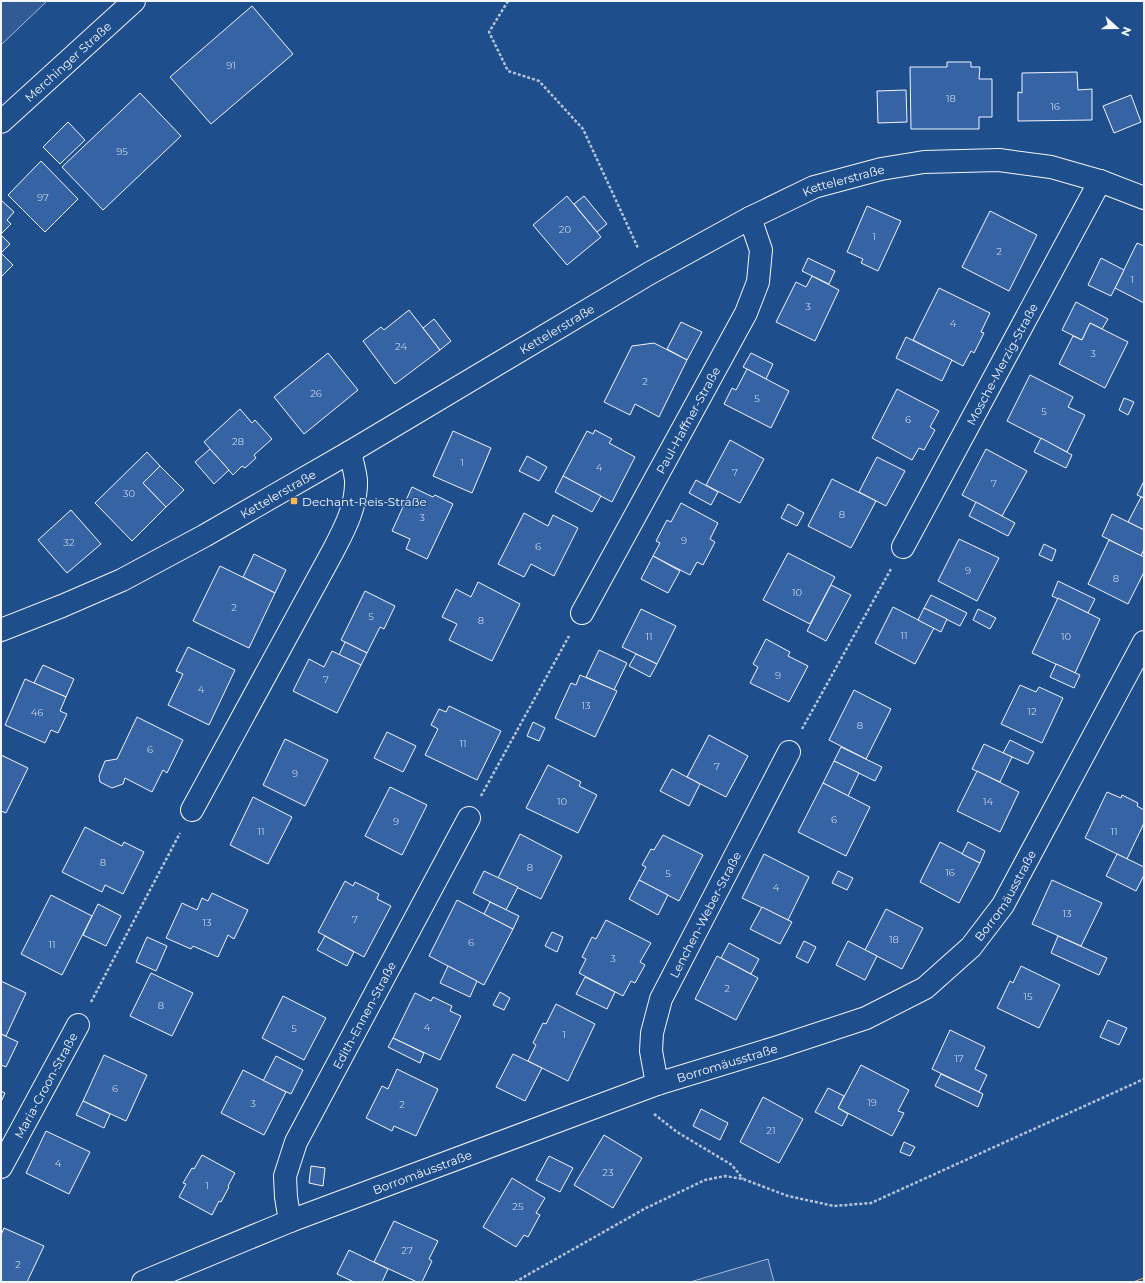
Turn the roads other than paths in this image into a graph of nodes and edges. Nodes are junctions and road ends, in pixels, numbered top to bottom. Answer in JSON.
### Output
{"nodes":[{"id":1,"x":134,"y":1,"type":"edge"},
{"id":2,"x":1,"y":122,"type":"edge"},
{"id":3,"x":1100,"y":181,"type":"junction"},
{"id":4,"x":1144,"y":198,"type":"edge"},
{"id":5,"x":750,"y":218,"type":"junction"},
{"id":6,"x":350,"y":452,"type":"junction"},
{"id":7,"x":903,"y":546,"type":"road end"},
{"id":8,"x":582,"y":613,"type":"road end"},
{"id":9,"x":1,"y":630,"type":"edge"},
{"id":10,"x":1144,"y":642,"type":"edge"},
{"id":11,"x":789,"y":752,"type":"road end"},
{"id":12,"x":192,"y":810,"type":"road end"},
{"id":13,"x":469,"y":818,"type":"road end"},
{"id":14,"x":78,"y":1025,"type":"road end"},
{"id":15,"x":657,"y":1084,"type":"junction"},
{"id":16,"x":1,"y":1167,"type":"edge"},
{"id":17,"x":290,"y":1221,"type":"junction"},
{"id":18,"x":143,"y":1282,"type":"edge"}],
"edges":[{"from":1,"to":2,"type":"street","name":"Merchinger Straße"},
{"from":3,"to":4,"type":"street","name":"Kettelerstraße"},
{"from":3,"to":5,"type":"street","name":"Kettelerstraße"},
{"from":3,"to":7,"type":"street","name":"Mosche-Merzig-Straße"},
{"from":5,"to":6,"type":"street","name":"Kettelerstraße"},
{"from":5,"to":8,"type":"street","name":"Paul-Haffner-Straße"},
{"from":6,"to":9,"type":"street","name":"Kettelerstraße"},
{"from":6,"to":12,"type":"street"},
{"from":10,"to":15,"type":"street","name":"Borromäusstraße"},
{"from":11,"to":15,"type":"street","name":"Lenchen-Weber-Straße"},
{"from":13,"to":17,"type":"street","name":"Edith-Ennen-Straße"},
{"from":14,"to":16,"type":"street","name":"Maria-Croon-Straße"},
{"from":15,"to":17,"type":"street","name":"Borromäusstraße"},
{"from":17,"to":18,"type":"street","name":"Borromäusstraße"}]}
